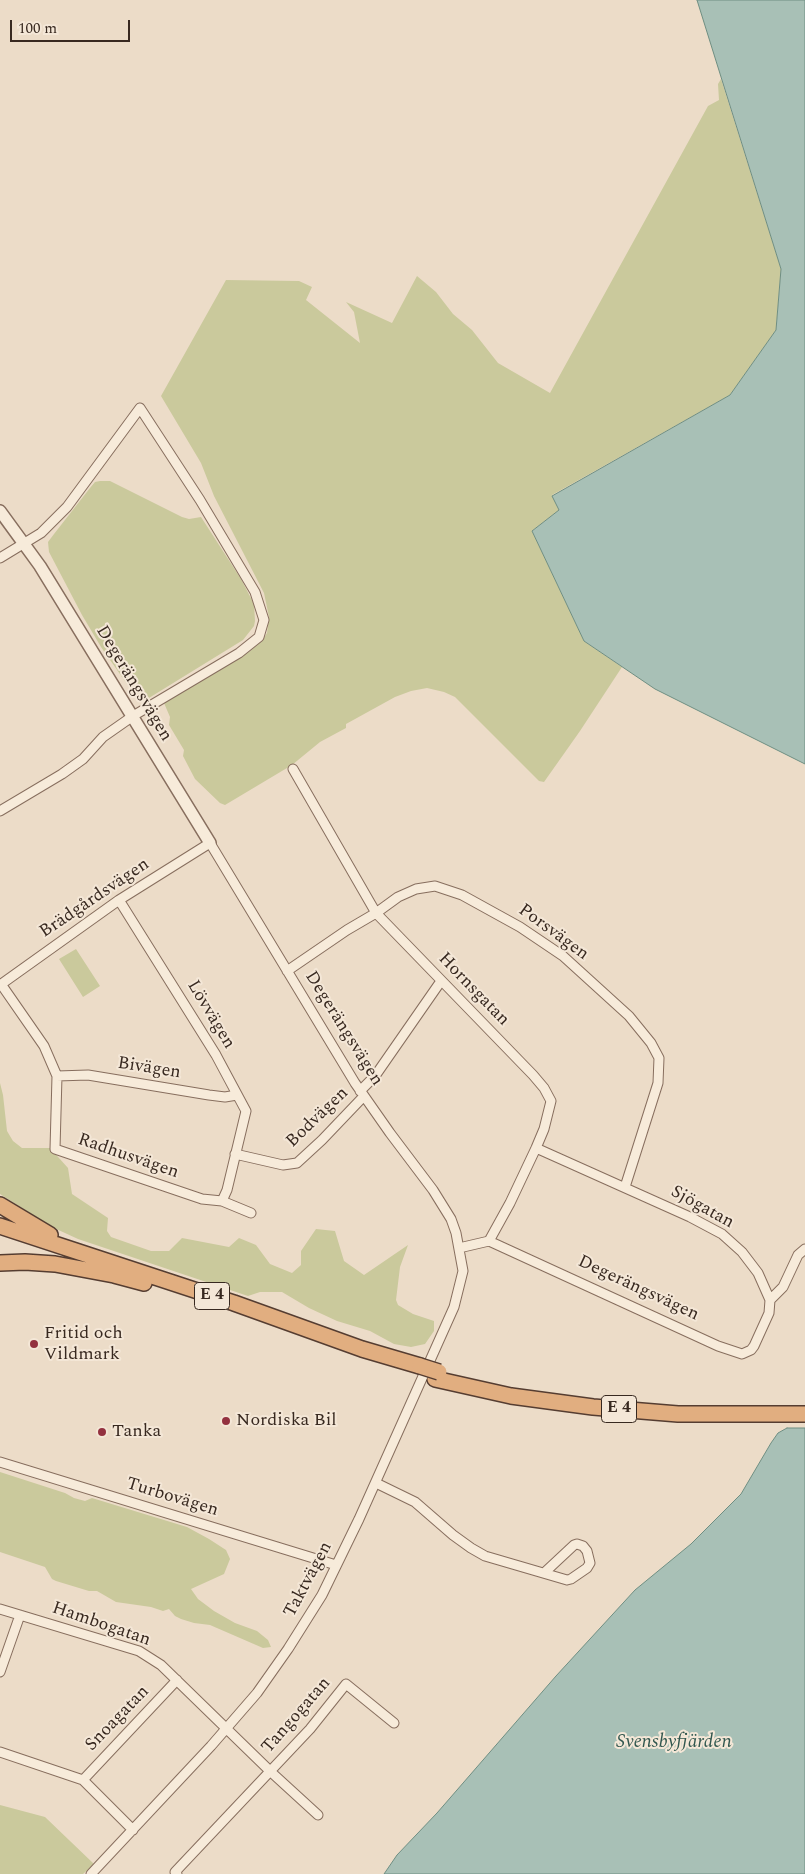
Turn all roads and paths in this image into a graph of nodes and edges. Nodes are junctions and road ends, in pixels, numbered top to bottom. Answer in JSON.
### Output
{"nodes":[{"id":1,"x":0,"y":511,"type":"edge"},
{"id":2,"x":24,"y":544,"type":"junction"},
{"id":3,"x":0,"y":558,"type":"edge"},
{"id":4,"x":133,"y":716,"type":"junction"},
{"id":5,"x":293,"y":769,"type":"dead end"},
{"id":6,"x":0,"y":811,"type":"edge"},
{"id":7,"x":210,"y":843,"type":"junction"},
{"id":8,"x":119,"y":900,"type":"junction"},
{"id":9,"x":376,"y":914,"type":"junction"},
{"id":10,"x":287,"y":971,"type":"junction"},
{"id":11,"x":441,"y":981,"type":"junction"},
{"id":12,"x":0,"y":984,"type":"edge"},
{"id":13,"x":56,"y":1076,"type":"junction"},
{"id":14,"x":362,"y":1094,"type":"junction"},
{"id":15,"x":237,"y":1095,"type":"junction"},
{"id":16,"x":536,"y":1148,"type":"junction"},
{"id":17,"x":235,"y":1154,"type":"junction"},
{"id":18,"x":625,"y":1187,"type":"junction"},
{"id":19,"x":222,"y":1201,"type":"junction"},
{"id":20,"x":0,"y":1205,"type":"edge"},
{"id":21,"x":251,"y":1213,"type":"dead end"},
{"id":22,"x":0,"y":1226,"type":"edge"},
{"id":23,"x":0,"y":1234,"type":"edge"},
{"id":24,"x":489,"y":1241,"type":"junction"},
{"id":25,"x":459,"y":1248,"type":"junction"},
{"id":26,"x":805,"y":1248,"type":"edge"},
{"id":27,"x":0,"y":1263,"type":"edge"},
{"id":28,"x":132,"y":1269,"type":"junction"},
{"id":29,"x":153,"y":1286,"type":"junction"},
{"id":30,"x":770,"y":1300,"type":"junction"},
{"id":31,"x":418,"y":1370,"type":"junction"},
{"id":32,"x":437,"y":1375,"type":"junction"},
{"id":33,"x":805,"y":1407,"type":"edge"},
{"id":34,"x":805,"y":1414,"type":"edge"},
{"id":35,"x":0,"y":1462,"type":"edge"},
{"id":36,"x":376,"y":1484,"type":"junction"},
{"id":37,"x":336,"y":1565,"type":"junction"},
{"id":38,"x":544,"y":1573,"type":"junction"},
{"id":39,"x":0,"y":1609,"type":"edge"},
{"id":40,"x":20,"y":1615,"type":"junction"},
{"id":41,"x":0,"y":1672,"type":"edge"},
{"id":42,"x":178,"y":1680,"type":"junction"},
{"id":43,"x":394,"y":1723,"type":"dead end"},
{"id":44,"x":227,"y":1728,"type":"junction"},
{"id":45,"x":0,"y":1752,"type":"edge"},
{"id":46,"x":271,"y":1772,"type":"junction"},
{"id":47,"x":83,"y":1780,"type":"junction"},
{"id":48,"x":318,"y":1815,"type":"dead end"},
{"id":49,"x":133,"y":1830,"type":"junction"},
{"id":50,"x":91,"y":1874,"type":"edge"},
{"id":51,"x":177,"y":1874,"type":"edge"}],
"edges":[{"from":1,"to":2,"type":"street","name":"Degerängsvägen"},
{"from":2,"to":3,"type":"street"},
{"from":2,"to":4,"type":"street","name":"Degerängsvägen"},
{"from":2,"to":4,"type":"street"},
{"from":4,"to":6,"type":"street"},
{"from":4,"to":7,"type":"street","name":"Degerängsvägen"},
{"from":5,"to":9,"type":"street","name":"Hornsgatan"},
{"from":7,"to":8,"type":"street","name":"Brädgårdsvägen"},
{"from":7,"to":10,"type":"street","name":"Degerängsvägen"},
{"from":8,"to":12,"type":"street","name":"Brädgårdsvägen"},
{"from":8,"to":15,"type":"street","name":"Lövvägen"},
{"from":9,"to":10,"type":"street","name":"Porsvägen"},
{"from":9,"to":11,"type":"street","name":"Hornsgatan"},
{"from":9,"to":18,"type":"street","name":"Porsvägen"},
{"from":10,"to":14,"type":"street","name":"Degerängsvägen"},
{"from":11,"to":14,"type":"street","name":"Bodvägen"},
{"from":11,"to":16,"type":"street","name":"Hornsgatan"},
{"from":12,"to":13,"type":"street","name":"Radhusvägen"},
{"from":13,"to":15,"type":"street","name":"Bivägen"},
{"from":13,"to":19,"type":"street","name":"Radhusvägen"},
{"from":14,"to":17,"type":"street","name":"Bodvägen"},
{"from":14,"to":25,"type":"street","name":"Degerängsvägen"},
{"from":15,"to":17,"type":"street","name":"Lövvägen"},
{"from":16,"to":18,"type":"street","name":"Sjögatan"},
{"from":16,"to":24,"type":"street","name":"Hornsgatan"},
{"from":17,"to":19,"type":"street"},
{"from":18,"to":30,"type":"street","name":"Sjögatan"},
{"from":19,"to":21,"type":"street","name":"Radhusvägen"},
{"from":20,"to":28,"type":"highway","number":"E 4"},
{"from":22,"to":28,"type":"highway","number":"E 4"},
{"from":23,"to":29,"type":"highway","number":"E 4"},
{"from":24,"to":25,"type":"street"},
{"from":24,"to":30,"type":"street","name":"Degerängsvägen"},
{"from":25,"to":36,"type":"street","name":"Taktvägen"},
{"from":26,"to":30,"type":"street"},
{"from":27,"to":29,"type":"highway","number":"E 4"},
{"from":28,"to":31,"type":"highway","number":"E 4"},
{"from":29,"to":31,"type":"highway","number":"E 4"},
{"from":31,"to":32,"type":"highway","number":"E 4","bridge":true},
{"from":32,"to":33,"type":"highway","number":"E 4"},
{"from":32,"to":34,"type":"highway","number":"E 4"},
{"from":35,"to":37,"type":"street","name":"Turbovägen"},
{"from":36,"to":37,"type":"street","name":"Taktvägen"},
{"from":36,"to":38,"type":"street"},
{"from":37,"to":44,"type":"street","name":"Taktvägen"},
{"from":38,"to":38,"type":"street"},
{"from":39,"to":40,"type":"street","name":"Hambogatan"},
{"from":40,"to":41,"type":"street"},
{"from":40,"to":42,"type":"street","name":"Hambogatan"},
{"from":42,"to":44,"type":"street","name":"Hambogatan"},
{"from":42,"to":47,"type":"street","name":"Snoagatan"},
{"from":43,"to":46,"type":"street","name":"Tangogatan"},
{"from":44,"to":46,"type":"street","name":"Tangogatan"},
{"from":44,"to":49,"type":"street","name":"Taktvägen"},
{"from":45,"to":47,"type":"street"},
{"from":46,"to":48,"type":"street","name":"Tangogatan"},
{"from":46,"to":51,"type":"street","name":"Tangogatan"},
{"from":47,"to":49,"type":"street"},
{"from":49,"to":50,"type":"street","name":"Taktvägen"}]}
